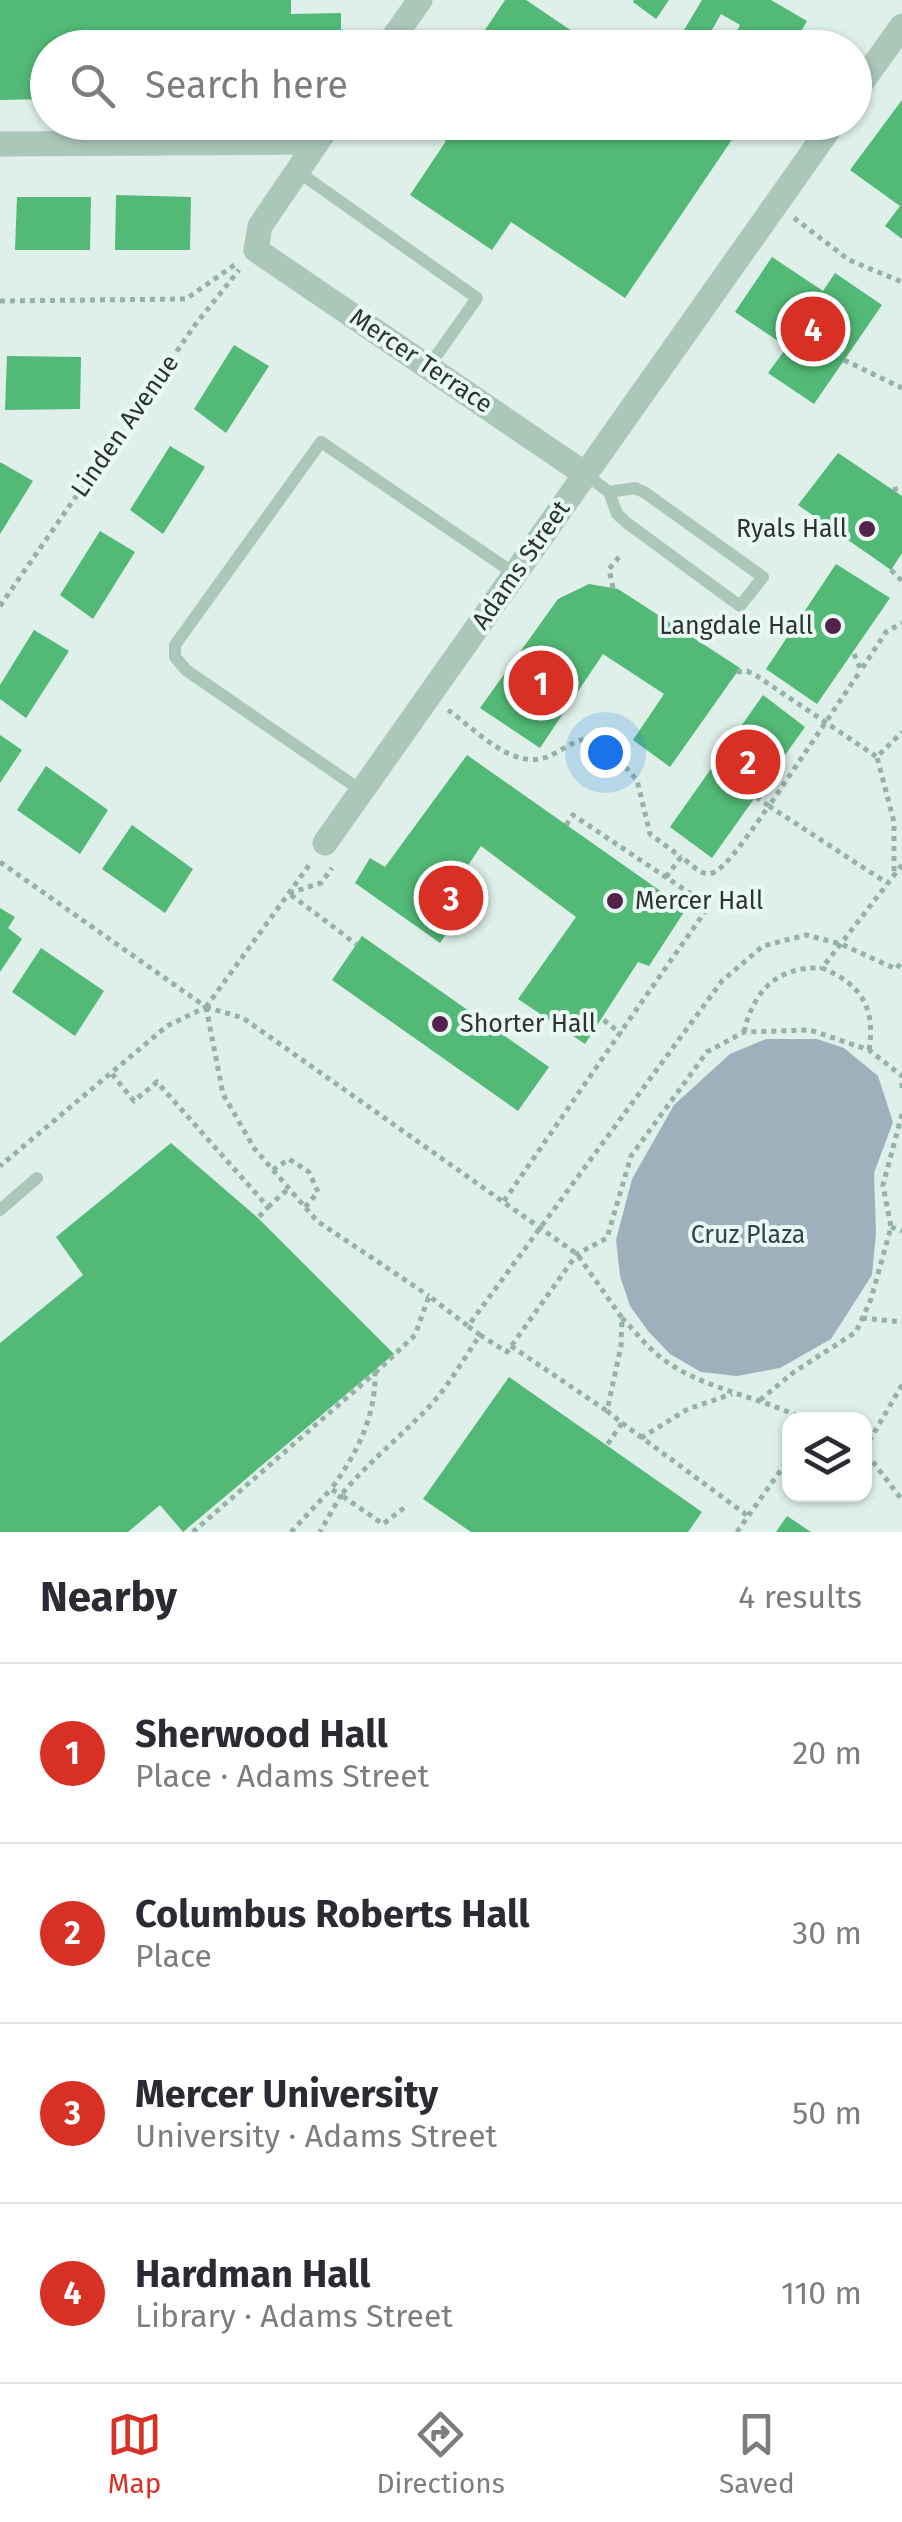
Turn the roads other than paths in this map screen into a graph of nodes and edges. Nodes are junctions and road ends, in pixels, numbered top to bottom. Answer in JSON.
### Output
{"nodes":[{"id":1,"x":420,"y":0,"type":"edge"},
{"id":2,"x":902,"y":26,"type":"edge"},
{"id":3,"x":399,"y":30,"type":"edge"},
{"id":4,"x":872,"y":68,"type":"edge"},
{"id":5,"x":108,"y":140,"type":"edge"},
{"id":6,"x":318,"y":140,"type":"edge"},
{"id":7,"x":821,"y":140,"type":"edge"},
{"id":8,"x":0,"y":144,"type":"edge"},
{"id":9,"x":297,"y":171,"type":"junction"},
{"id":10,"x":429,"y":366,"type":"junction"},
{"id":11,"x":585,"y":474,"type":"junction"},
{"id":12,"x":609,"y":492,"type":"junction"},
{"id":13,"x":515,"y":574,"type":"junction"},
{"id":14,"x":362,"y":791,"type":"junction"},
{"id":15,"x":325,"y":842,"type":"road end"},
{"id":16,"x":38,"y":1178,"type":"dead end"},
{"id":17,"x":0,"y":1210,"type":"edge"}],
"edges":[{"from":1,"to":3,"type":"street"},
{"from":2,"to":4,"type":"street"},
{"from":5,"to":8,"type":"street"},
{"from":6,"to":9,"type":"street"},
{"from":7,"to":11,"type":"street","name":"Adams Street"},
{"from":9,"to":10,"type":"street","name":"Mercer Terrace"},
{"from":9,"to":10,"type":"lane"},
{"from":10,"to":11,"type":"street","name":"Mercer Terrace"},
{"from":11,"to":12,"type":"lane"},
{"from":11,"to":13,"type":"street","name":"Adams Street"},
{"from":12,"to":12,"type":"lane"},
{"from":13,"to":14,"type":"street","name":"Adams Street"},
{"from":13,"to":14,"type":"lane"},
{"from":14,"to":15,"type":"street","name":"Adams Street"},
{"from":16,"to":17,"type":"lane"}]}
